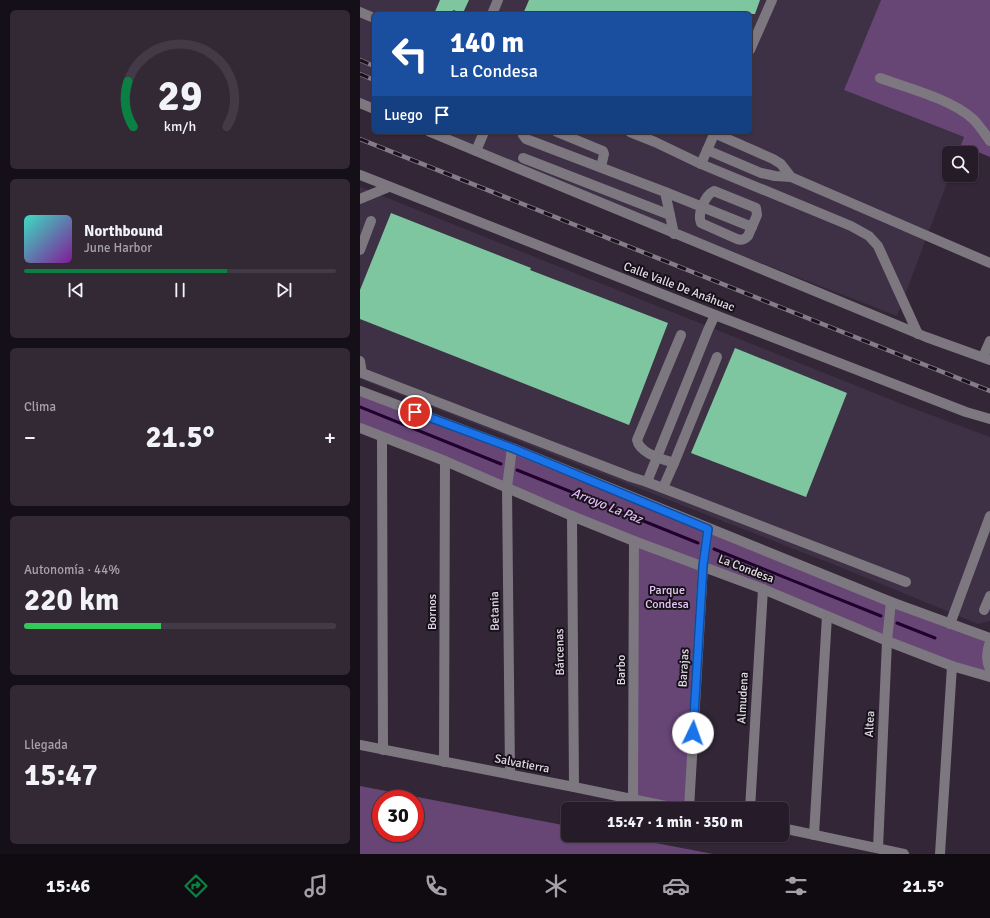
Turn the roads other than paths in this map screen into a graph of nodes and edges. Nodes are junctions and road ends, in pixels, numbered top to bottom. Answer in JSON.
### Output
{"nodes":[{"id":1,"x":498,"y":0,"type":"edge"},
{"id":2,"x":772,"y":0,"type":"edge"},
{"id":3,"x":360,"y":12,"type":"edge"},
{"id":4,"x":493,"y":12,"type":"edge"},
{"id":5,"x":372,"y":17,"type":"edge"},
{"id":6,"x":752,"y":45,"type":"edge"},
{"id":7,"x":880,"y":78,"type":"dead end"},
{"id":8,"x":360,"y":103,"type":"edge"},
{"id":9,"x":372,"y":108,"type":"edge"},
{"id":10,"x":435,"y":134,"type":"edge"},
{"id":11,"x":483,"y":134,"type":"edge"},
{"id":12,"x":523,"y":134,"type":"edge"},
{"id":13,"x":562,"y":134,"type":"edge"},
{"id":14,"x":635,"y":134,"type":"edge"},
{"id":15,"x":714,"y":134,"type":"edge"},
{"id":16,"x":716,"y":134,"type":"edge"},
{"id":17,"x":990,"y":141,"type":"edge"},
{"id":18,"x":707,"y":150,"type":"junction"},
{"id":19,"x":476,"y":151,"type":"junction"},
{"id":20,"x":523,"y":158,"type":"dead end"},
{"id":21,"x":701,"y":164,"type":"junction"},
{"id":22,"x":601,"y":168,"type":"junction"},
{"id":23,"x":360,"y":175,"type":"edge"},
{"id":24,"x":791,"y":177,"type":"junction"},
{"id":25,"x":389,"y":187,"type":"junction"},
{"id":26,"x":665,"y":192,"type":"junction"},
{"id":27,"x":360,"y":199,"type":"edge"},
{"id":28,"x":703,"y":207,"type":"junction"},
{"id":29,"x":670,"y":215,"type":"junction"},
{"id":30,"x":371,"y":221,"type":"dead end"},
{"id":31,"x":752,"y":227,"type":"junction"},
{"id":32,"x":674,"y":234,"type":"junction"},
{"id":33,"x":360,"y":250,"type":"edge"},
{"id":34,"x":990,"y":263,"type":"edge"},
{"id":35,"x":715,"y":316,"type":"junction"},
{"id":36,"x":918,"y":334,"type":"junction"},
{"id":37,"x":681,"y":335,"type":"dead end"},
{"id":38,"x":990,"y":341,"type":"edge"},
{"id":39,"x":717,"y":357,"type":"dead end"},
{"id":40,"x":987,"y":359,"type":"edge"},
{"id":41,"x":360,"y":361,"type":"edge"},
{"id":42,"x":361,"y":373,"type":"edge"},
{"id":43,"x":360,"y":391,"type":"edge"},
{"id":44,"x":990,"y":419,"type":"edge"},
{"id":45,"x":360,"y":428,"type":"edge"},
{"id":46,"x":382,"y":437,"type":"junction"},
{"id":47,"x":512,"y":448,"type":"junction"},
{"id":48,"x":657,"y":456,"type":"junction"},
{"id":49,"x":445,"y":461,"type":"junction"},
{"id":50,"x":674,"y":463,"type":"junction"},
{"id":51,"x":647,"y":482,"type":"junction"},
{"id":52,"x":507,"y":487,"type":"junction"},
{"id":53,"x":663,"y":488,"type":"junction"},
{"id":54,"x":572,"y":516,"type":"junction"},
{"id":55,"x":990,"y":516,"type":"edge"},
{"id":56,"x":708,"y":529,"type":"junction"},
{"id":57,"x":634,"y":541,"type":"junction"},
{"id":58,"x":703,"y":566,"type":"junction"},
{"id":59,"x":906,"y":582,"type":"dead end"},
{"id":60,"x":762,"y":589,"type":"junction"},
{"id":61,"x":990,"y":596,"type":"edge"},
{"id":62,"x":891,"y":602,"type":"junction"},
{"id":63,"x":984,"y":610,"type":"dead end"},
{"id":64,"x":827,"y":616,"type":"junction"},
{"id":65,"x":950,"y":624,"type":"junction"},
{"id":66,"x":990,"y":638,"type":"edge"},
{"id":67,"x":887,"y":641,"type":"junction"},
{"id":68,"x":990,"y":642,"type":"edge"},
{"id":69,"x":952,"y":666,"type":"junction"},
{"id":70,"x":990,"y":670,"type":"edge"},
{"id":71,"x":990,"y":677,"type":"edge"},
{"id":72,"x":360,"y":745,"type":"edge"},
{"id":73,"x":383,"y":750,"type":"junction"},
{"id":74,"x":444,"y":762,"type":"junction"},
{"id":75,"x":510,"y":774,"type":"junction"},
{"id":76,"x":574,"y":787,"type":"junction"},
{"id":77,"x":633,"y":800,"type":"junction"},
{"id":78,"x":643,"y":802,"type":"edge"},
{"id":79,"x":689,"y":802,"type":"edge"},
{"id":80,"x":750,"y":802,"type":"edge"},
{"id":81,"x":789,"y":830,"type":"edge"},
{"id":82,"x":814,"y":835,"type":"junction"},
{"id":83,"x":878,"y":848,"type":"junction"},
{"id":84,"x":904,"y":854,"type":"edge"},
{"id":85,"x":940,"y":854,"type":"edge"}],
"edges":[{"from":1,"to":4,"type":"street"},
{"from":2,"to":6,"type":"street"},
{"from":3,"to":5,"type":"street"},
{"from":7,"to":17,"type":"street"},
{"from":8,"to":9,"type":"street"},
{"from":10,"to":19,"type":"street"},
{"from":11,"to":19,"type":"street"},
{"from":12,"to":22,"type":"street"},
{"from":13,"to":22,"type":"street"},
{"from":14,"to":21,"type":"street"},
{"from":15,"to":18,"type":"street"},
{"from":16,"to":24,"type":"street"},
{"from":18,"to":21,"type":"street"},
{"from":18,"to":24,"type":"street"},
{"from":19,"to":32,"type":"street"},
{"from":20,"to":29,"type":"street"},
{"from":21,"to":36,"type":"street"},
{"from":22,"to":26,"type":"street"},
{"from":23,"to":25,"type":"street","name":"Calle Valle De Anáhuac"},
{"from":24,"to":34,"type":"street"},
{"from":25,"to":27,"type":"street"},
{"from":25,"to":35,"type":"street","name":"Calle Valle De Anáhuac"},
{"from":26,"to":28,"type":"street"},
{"from":26,"to":29,"type":"street"},
{"from":28,"to":31,"type":"street"},
{"from":28,"to":31,"type":"street"},
{"from":28,"to":31,"type":"street"},
{"from":29,"to":32,"type":"street"},
{"from":30,"to":33,"type":"street"},
{"from":32,"to":36,"type":"street"},
{"from":35,"to":44,"type":"street","name":"Calle Valle De Anáhuac"},
{"from":35,"to":48,"type":"street"},
{"from":36,"to":40,"type":"street"},
{"from":37,"to":48,"type":"street"},
{"from":38,"to":40,"type":"street"},
{"from":39,"to":50,"type":"street"},
{"from":41,"to":42,"type":"street"},
{"from":42,"to":51,"type":"street"},
{"from":43,"to":47,"type":"street","name":"La Condesa"},
{"from":45,"to":46,"type":"street","name":"La Condesa"},
{"from":46,"to":49,"type":"street","name":"La Condesa"},
{"from":46,"to":73,"type":"street"},
{"from":47,"to":52,"type":"street","name":"Betania"},
{"from":47,"to":56,"type":"street","name":"La Condesa"},
{"from":48,"to":50,"type":"street"},
{"from":48,"to":51,"type":"street"},
{"from":49,"to":52,"type":"street","name":"La Condesa"},
{"from":49,"to":74,"type":"street","name":"Bornos"},
{"from":50,"to":53,"type":"street"},
{"from":51,"to":53,"type":"street"},
{"from":52,"to":54,"type":"street","name":"La Condesa"},
{"from":52,"to":75,"type":"street","name":"Betania"},
{"from":53,"to":59,"type":"street"},
{"from":54,"to":57,"type":"street","name":"La Condesa"},
{"from":54,"to":76,"type":"street","name":"Bárcenas"},
{"from":55,"to":65,"type":"street"},
{"from":56,"to":58,"type":"street","name":"Barajas"},
{"from":56,"to":62,"type":"street","name":"La Condesa"},
{"from":57,"to":58,"type":"street","name":"La Condesa"},
{"from":57,"to":77,"type":"street","name":"Barbo"},
{"from":58,"to":60,"type":"street","name":"La Condesa"},
{"from":58,"to":79,"type":"street","name":"Barajas"},
{"from":60,"to":64,"type":"street","name":"La Condesa"},
{"from":60,"to":80,"type":"street","name":"Almudena"},
{"from":61,"to":63,"type":"street"},
{"from":62,"to":65,"type":"street","name":"La Condesa"},
{"from":62,"to":67,"type":"street","name":"Altea"},
{"from":64,"to":67,"type":"street","name":"La Condesa"},
{"from":64,"to":82,"type":"street"},
{"from":65,"to":66,"type":"street","name":"La Condesa"},
{"from":67,"to":69,"type":"street","name":"La Condesa"},
{"from":67,"to":83,"type":"street","name":"Altea"},
{"from":68,"to":70,"type":"street"},
{"from":69,"to":71,"type":"street","name":"La Condesa"},
{"from":69,"to":85,"type":"street"},
{"from":72,"to":73,"type":"street","name":"Salvatierra"},
{"from":73,"to":74,"type":"street","name":"Salvatierra"},
{"from":74,"to":75,"type":"street","name":"Salvatierra"},
{"from":75,"to":76,"type":"street","name":"Salvatierra"},
{"from":76,"to":77,"type":"street","name":"Salvatierra"},
{"from":77,"to":78,"type":"street","name":"Salvatierra"},
{"from":81,"to":82,"type":"street"},
{"from":82,"to":83,"type":"street"},
{"from":83,"to":84,"type":"street"}]}
